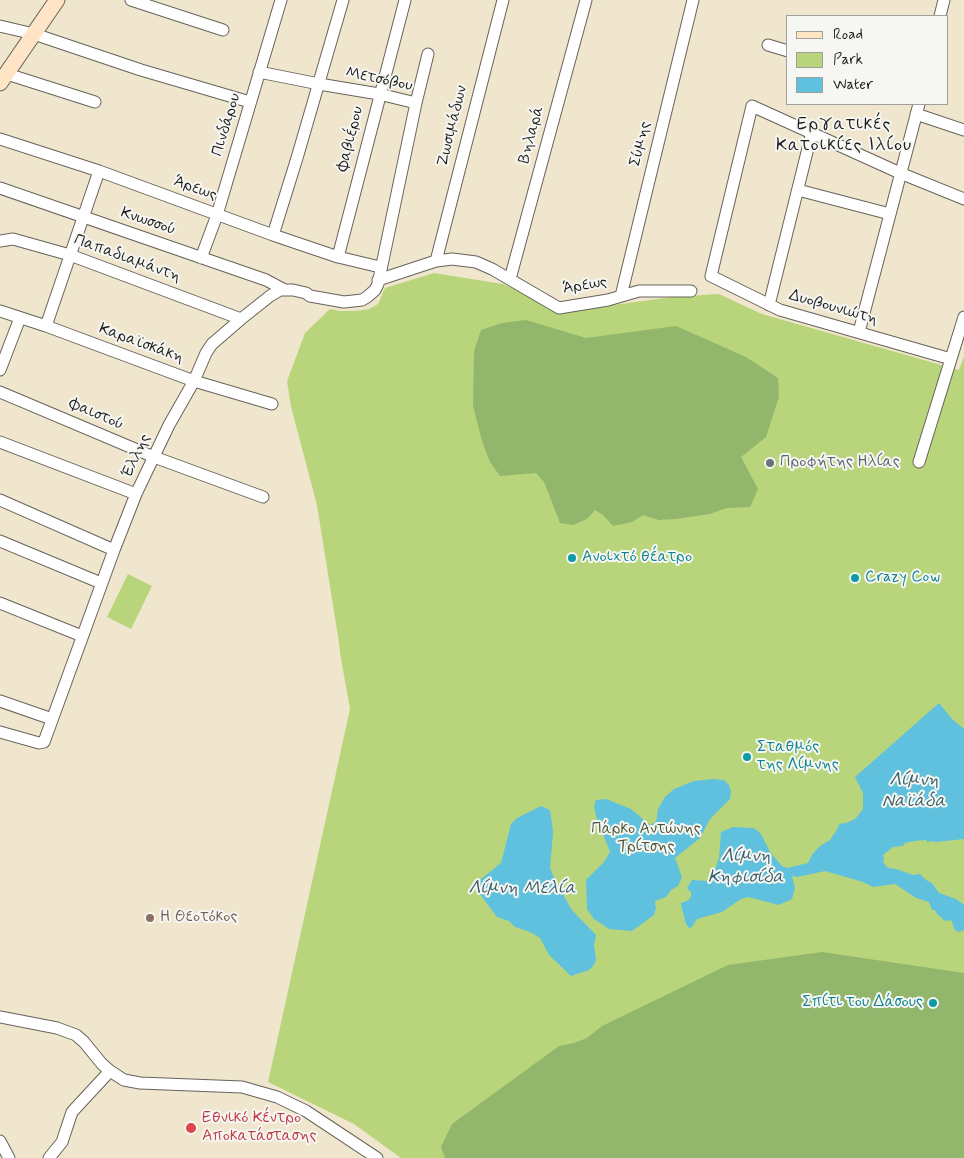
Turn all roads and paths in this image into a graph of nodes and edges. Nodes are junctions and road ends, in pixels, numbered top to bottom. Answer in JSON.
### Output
{"nodes":[{"id":1,"x":57,"y":0,"type":"edge"},
{"id":2,"x":131,"y":0,"type":"edge"},
{"id":3,"x":281,"y":0,"type":"edge"},
{"id":4,"x":343,"y":0,"type":"edge"},
{"id":5,"x":405,"y":0,"type":"edge"},
{"id":6,"x":503,"y":0,"type":"edge"},
{"id":7,"x":586,"y":0,"type":"edge"},
{"id":8,"x":944,"y":0,"type":"edge"},
{"id":9,"x":690,"y":1,"type":"edge"},
{"id":10,"x":940,"y":15,"type":"edge"},
{"id":11,"x":0,"y":26,"type":"edge"},
{"id":12,"x":223,"y":30,"type":"dead end"},
{"id":13,"x":34,"y":34,"type":"junction"},
{"id":14,"x":768,"y":45,"type":"dead end"},
{"id":15,"x":786,"y":50,"type":"edge"},
{"id":16,"x":428,"y":54,"type":"dead end"},
{"id":17,"x":260,"y":72,"type":"junction"},
{"id":18,"x":3,"y":78,"type":"edge"},
{"id":19,"x":319,"y":84,"type":"junction"},
{"id":20,"x":379,"y":94,"type":"junction"},
{"id":21,"x":95,"y":102,"type":"dead end"},
{"id":22,"x":250,"y":102,"type":"junction"},
{"id":23,"x":416,"y":103,"type":"junction"},
{"id":24,"x":918,"y":109,"type":"edge"},
{"id":25,"x":964,"y":130,"type":"edge"},
{"id":26,"x":812,"y":132,"type":"junction"},
{"id":27,"x":0,"y":139,"type":"edge"},
{"id":28,"x":99,"y":171,"type":"junction"},
{"id":29,"x":900,"y":173,"type":"junction"},
{"id":30,"x":0,"y":188,"type":"edge"},
{"id":31,"x":798,"y":190,"type":"junction"},
{"id":32,"x":964,"y":199,"type":"edge"},
{"id":33,"x":890,"y":214,"type":"junction"},
{"id":34,"x":217,"y":215,"type":"junction"},
{"id":35,"x":84,"y":217,"type":"junction"},
{"id":36,"x":273,"y":235,"type":"junction"},
{"id":37,"x":0,"y":241,"type":"edge"},
{"id":38,"x":70,"y":255,"type":"junction"},
{"id":39,"x":338,"y":257,"type":"junction"},
{"id":40,"x":201,"y":258,"type":"junction"},
{"id":41,"x":436,"y":261,"type":"junction"},
{"id":42,"x":380,"y":267,"type":"junction"},
{"id":43,"x":510,"y":279,"type":"junction"},
{"id":44,"x":378,"y":280,"type":"junction"},
{"id":45,"x":283,"y":290,"type":"junction"},
{"id":46,"x":691,"y":291,"type":"dead end"},
{"id":47,"x":621,"y":296,"type":"junction"},
{"id":48,"x":768,"y":305,"type":"junction"},
{"id":49,"x":0,"y":311,"type":"edge"},
{"id":50,"x":964,"y":317,"type":"edge"},
{"id":51,"x":20,"y":318,"type":"junction"},
{"id":52,"x":241,"y":319,"type":"junction"},
{"id":53,"x":46,"y":326,"type":"junction"},
{"id":54,"x":858,"y":332,"type":"junction"},
{"id":55,"x":951,"y":359,"type":"junction"},
{"id":56,"x":0,"y":369,"type":"edge"},
{"id":57,"x":194,"y":381,"type":"junction"},
{"id":58,"x":0,"y":392,"type":"edge"},
{"id":59,"x":272,"y":404,"type":"dead end"},
{"id":60,"x":0,"y":442,"type":"edge"},
{"id":61,"x":154,"y":458,"type":"junction"},
{"id":62,"x":919,"y":462,"type":"dead end"},
{"id":63,"x":136,"y":494,"type":"junction"},
{"id":64,"x":264,"y":497,"type":"dead end"},
{"id":65,"x":0,"y":500,"type":"edge"},
{"id":66,"x":0,"y":541,"type":"edge"},
{"id":67,"x":114,"y":550,"type":"junction"},
{"id":68,"x":101,"y":583,"type":"junction"},
{"id":69,"x":2,"y":604,"type":"edge"},
{"id":70,"x":0,"y":616,"type":"edge"},
{"id":71,"x":82,"y":636,"type":"junction"},
{"id":72,"x":0,"y":701,"type":"edge"},
{"id":73,"x":52,"y":719,"type":"junction"},
{"id":74,"x":0,"y":732,"type":"edge"},
{"id":75,"x":0,"y":1017,"type":"edge"},
{"id":76,"x":110,"y":1072,"type":"junction"},
{"id":77,"x":0,"y":1141,"type":"edge"},
{"id":78,"x":9,"y":1158,"type":"edge"},
{"id":79,"x":49,"y":1158,"type":"edge"},
{"id":80,"x":377,"y":1158,"type":"edge"}],
"edges":[{"from":1,"to":13,"type":"street"},
{"from":2,"to":12,"type":"street"},
{"from":3,"to":17,"type":"street","name":"Πινδάρου"},
{"from":4,"to":19,"type":"street"},
{"from":5,"to":20,"type":"street","name":"Φαβιέρου"},
{"from":6,"to":41,"type":"street","name":"Ζωσιμάδων"},
{"from":7,"to":43,"type":"street","name":"Βηλαρά"},
{"from":8,"to":10,"type":"street"},
{"from":9,"to":47,"type":"street","name":"Σύμης"},
{"from":11,"to":13,"type":"street"},
{"from":13,"to":18,"type":"street"},
{"from":13,"to":22,"type":"street"},
{"from":14,"to":15,"type":"street"},
{"from":16,"to":23,"type":"street"},
{"from":17,"to":19,"type":"street","name":"Μετσόβου"},
{"from":17,"to":22,"type":"street","name":"Πινδάρου"},
{"from":18,"to":21,"type":"street"},
{"from":19,"to":20,"type":"street","name":"Μετσόβου"},
{"from":19,"to":36,"type":"street"},
{"from":20,"to":23,"type":"street","name":"Μετσόβου"},
{"from":20,"to":39,"type":"street","name":"Φαβιέρου"},
{"from":22,"to":34,"type":"street","name":"Πινδάρου"},
{"from":23,"to":42,"type":"street","name":"Μετσόβου"},
{"from":24,"to":25,"type":"street"},
{"from":24,"to":29,"type":"street"},
{"from":26,"to":29,"type":"street"},
{"from":26,"to":31,"type":"street"},
{"from":26,"to":48,"type":"street","name":"Δυοβουνιώτη"},
{"from":27,"to":28,"type":"street","name":"Άρεως"},
{"from":28,"to":34,"type":"street","name":"Άρεως"},
{"from":28,"to":35,"type":"street"},
{"from":29,"to":32,"type":"street"},
{"from":29,"to":33,"type":"street"},
{"from":30,"to":35,"type":"street","name":"Κνωσσού"},
{"from":31,"to":33,"type":"street"},
{"from":31,"to":48,"type":"street"},
{"from":33,"to":54,"type":"street"},
{"from":34,"to":36,"type":"street","name":"Άρεως"},
{"from":34,"to":40,"type":"street","name":"Πινδάρου"},
{"from":35,"to":38,"type":"street"},
{"from":35,"to":40,"type":"street","name":"Κνωσσού"},
{"from":36,"to":39,"type":"street","name":"Άρεως"},
{"from":37,"to":38,"type":"street","name":"Παπαδιαμάντη"},
{"from":38,"to":52,"type":"street","name":"Παπαδιαμάντη"},
{"from":38,"to":53,"type":"street"},
{"from":39,"to":42,"type":"street","name":"Άρεως"},
{"from":40,"to":45,"type":"street","name":"Κνωσσού"},
{"from":41,"to":43,"type":"street","name":"Άρεως"},
{"from":41,"to":44,"type":"street","name":"Άρεως"},
{"from":42,"to":44,"type":"street"},
{"from":43,"to":47,"type":"street","name":"Άρεως"},
{"from":44,"to":45,"type":"street"},
{"from":45,"to":52,"type":"street","name":"Έλλης"},
{"from":46,"to":47,"type":"street","name":"Άρεως"},
{"from":48,"to":54,"type":"street","name":"Δυοβουνιώτη"},
{"from":49,"to":51,"type":"street","name":"Καραϊσκάκη"},
{"from":50,"to":55,"type":"street"},
{"from":51,"to":53,"type":"street","name":"Καραϊσκάκη"},
{"from":51,"to":56,"type":"street"},
{"from":52,"to":57,"type":"street","name":"Έλλης"},
{"from":53,"to":57,"type":"street","name":"Καραϊσκάκη"},
{"from":54,"to":55,"type":"street","name":"Δυοβουνιώτη"},
{"from":55,"to":62,"type":"street"},
{"from":57,"to":59,"type":"street","name":"Καραϊσκάκη"},
{"from":57,"to":61,"type":"street","name":"Έλλης"},
{"from":58,"to":61,"type":"street","name":"Φαιστού"},
{"from":60,"to":63,"type":"street"},
{"from":61,"to":63,"type":"street","name":"Έλλης"},
{"from":61,"to":64,"type":"street","name":"Φαιστού"},
{"from":63,"to":67,"type":"street","name":"Έλλης"},
{"from":65,"to":67,"type":"street"},
{"from":66,"to":68,"type":"street"},
{"from":67,"to":68,"type":"street","name":"Έλλης"},
{"from":68,"to":71,"type":"street","name":"Έλλης"},
{"from":69,"to":70,"type":"street"},
{"from":69,"to":71,"type":"street"},
{"from":71,"to":73,"type":"street","name":"Έλλης"},
{"from":72,"to":73,"type":"street"},
{"from":73,"to":74,"type":"street","name":"Έλλης"},
{"from":75,"to":76,"type":"street"},
{"from":76,"to":79,"type":"street"},
{"from":76,"to":80,"type":"street"},
{"from":77,"to":78,"type":"street"}]}
